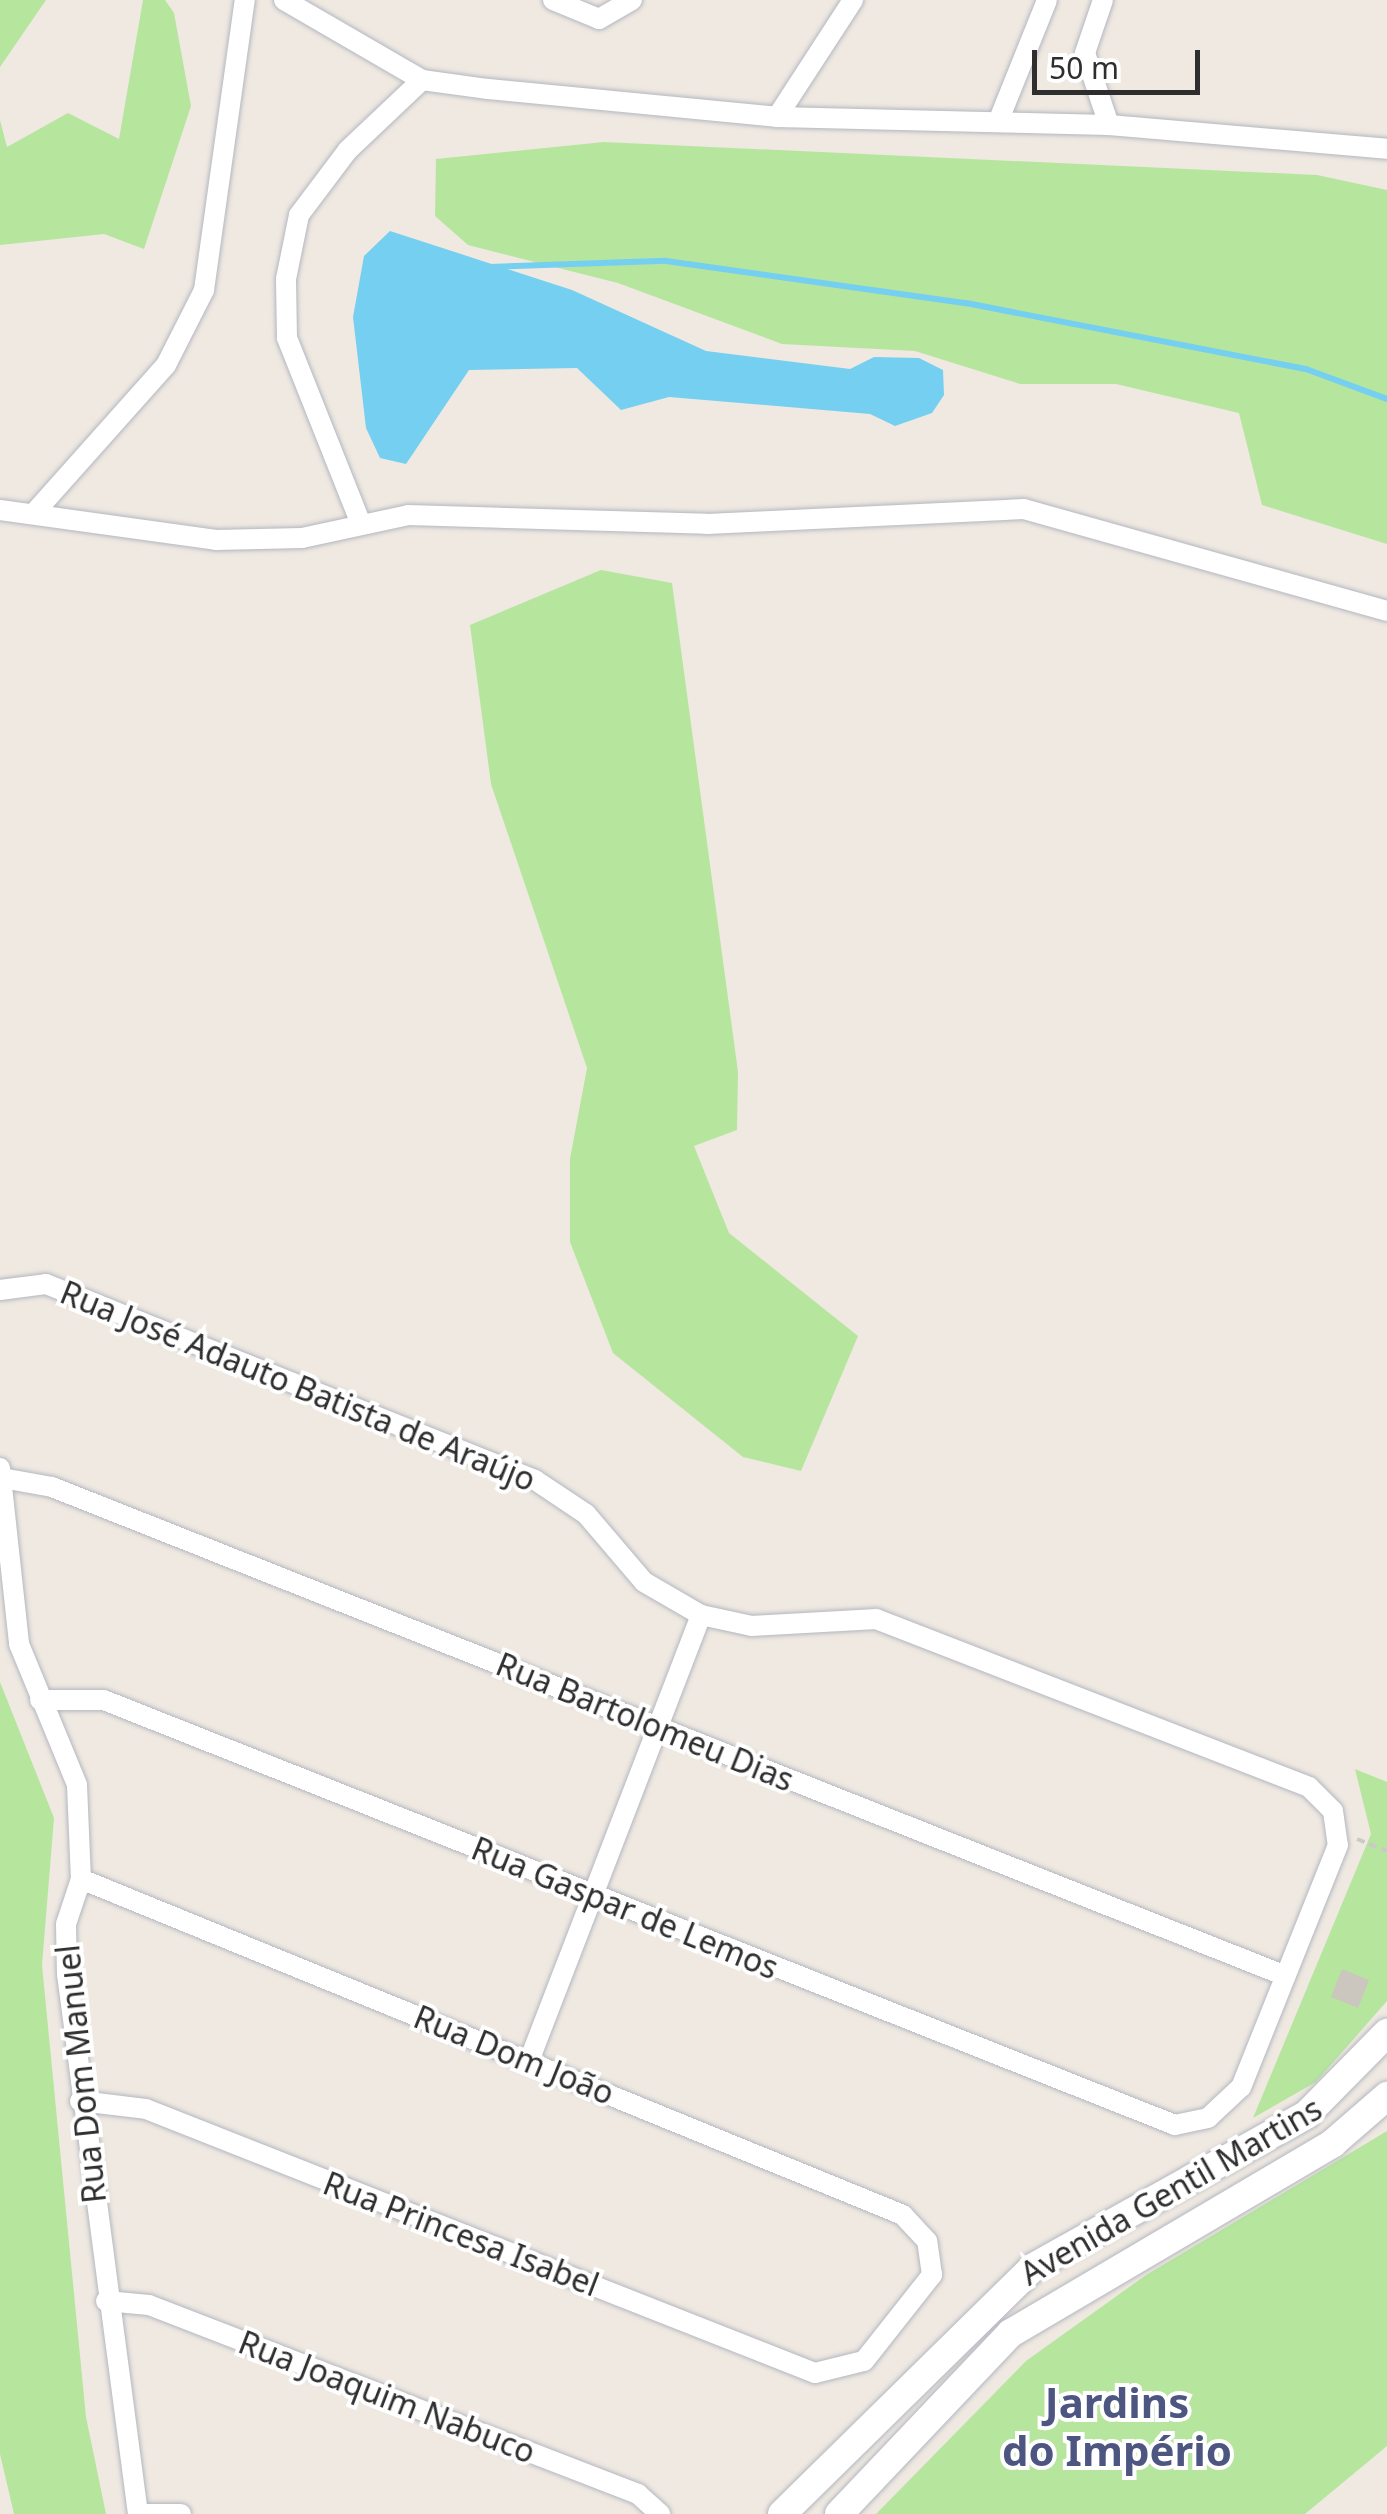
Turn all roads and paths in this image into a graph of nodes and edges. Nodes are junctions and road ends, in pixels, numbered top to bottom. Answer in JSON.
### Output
{"nodes":[{"id":1,"x":245,"y":0,"type":"edge"},
{"id":2,"x":284,"y":0,"type":"edge"},
{"id":3,"x":553,"y":0,"type":"edge"},
{"id":4,"x":632,"y":0,"type":"edge"},
{"id":5,"x":853,"y":0,"type":"edge"},
{"id":6,"x":1046,"y":0,"type":"edge"},
{"id":7,"x":1103,"y":0,"type":"edge"},
{"id":8,"x":422,"y":80,"type":"junction"},
{"id":9,"x":776,"y":117,"type":"junction"},
{"id":10,"x":998,"y":122,"type":"junction"},
{"id":11,"x":1110,"y":125,"type":"junction"},
{"id":12,"x":1387,"y":149,"type":"edge"},
{"id":13,"x":0,"y":510,"type":"edge"},
{"id":14,"x":36,"y":511,"type":"junction"},
{"id":15,"x":359,"y":519,"type":"junction"},
{"id":16,"x":1387,"y":611,"type":"edge"},
{"id":17,"x":0,"y":1290,"type":"edge"},
{"id":18,"x":1,"y":1472,"type":"edge"},
{"id":19,"x":702,"y":1616,"type":"junction"},
{"id":20,"x":40,"y":1700,"type":"junction"},
{"id":21,"x":661,"y":1729,"type":"junction"},
{"id":22,"x":1338,"y":1825,"type":"junction"},
{"id":23,"x":1387,"y":1852,"type":"edge"},
{"id":24,"x":81,"y":1878,"type":"junction"},
{"id":25,"x":596,"y":1896,"type":"junction"},
{"id":26,"x":1286,"y":1976,"type":"junction"},
{"id":27,"x":1387,"y":2033,"type":"edge"},
{"id":28,"x":529,"y":2061,"type":"junction"},
{"id":29,"x":1387,"y":2096,"type":"edge"},
{"id":30,"x":80,"y":2101,"type":"junction"},
{"id":31,"x":106,"y":2300,"type":"junction"},
{"id":32,"x":840,"y":2372,"type":"joint"},
{"id":33,"x":138,"y":2514,"type":"edge"},
{"id":34,"x":181,"y":2514,"type":"edge"},
{"id":35,"x":660,"y":2514,"type":"edge"},
{"id":36,"x":782,"y":2514,"type":"edge"},
{"id":37,"x":838,"y":2514,"type":"edge"}],
"edges":[{"from":1,"to":14,"type":"street"},
{"from":2,"to":8,"type":"street"},
{"from":3,"to":4,"type":"street"},
{"from":5,"to":9,"type":"street"},
{"from":6,"to":10,"type":"street"},
{"from":7,"to":11,"type":"street"},
{"from":8,"to":9,"type":"street"},
{"from":8,"to":15,"type":"street"},
{"from":9,"to":10,"type":"street"},
{"from":10,"to":11,"type":"street"},
{"from":11,"to":12,"type":"street"},
{"from":13,"to":14,"type":"street"},
{"from":14,"to":15,"type":"street"},
{"from":15,"to":16,"type":"street"},
{"from":17,"to":19,"type":"street","name":"Rua José Adauto Batista de Araújo"},
{"from":18,"to":20,"type":"street","name":"Rua Dom Manuel"},
{"from":18,"to":21,"type":"street","name":"Rua Bartolomeu Dias"},
{"from":19,"to":21,"type":"street"},
{"from":19,"to":22,"type":"street","name":"Rua José Adauto Batista de Araújo"},
{"from":20,"to":24,"type":"street","name":"Rua Dom Manuel"},
{"from":20,"to":25,"type":"street","name":"Rua Gaspar de Lemos"},
{"from":21,"to":25,"type":"street"},
{"from":21,"to":26,"type":"street","name":"Rua Bartolomeu Dias"},
{"from":22,"to":23,"type":"path"},
{"from":22,"to":26,"type":"street"},
{"from":24,"to":28,"type":"street","name":"Rua Dom João"},
{"from":24,"to":30,"type":"street","name":"Rua Dom Manuel"},
{"from":25,"to":26,"type":"street","name":"Rua Gaspar de Lemos"},
{"from":25,"to":28,"type":"street"},
{"from":27,"to":36,"type":"main road","name":"Avenida Gentil Martins"},
{"from":28,"to":32,"type":"street","name":"Rua Dom João"},
{"from":29,"to":37,"type":"main road","name":"Avenida Gentil Martins"},
{"from":30,"to":31,"type":"street","name":"Rua Dom Manuel"},
{"from":30,"to":32,"type":"street","name":"Rua Princesa Isabel"},
{"from":31,"to":33,"type":"street","name":"Rua Dom Manuel"},
{"from":31,"to":35,"type":"street","name":"Rua Joaquim Nabuco"},
{"from":33,"to":34,"type":"street"}]}
